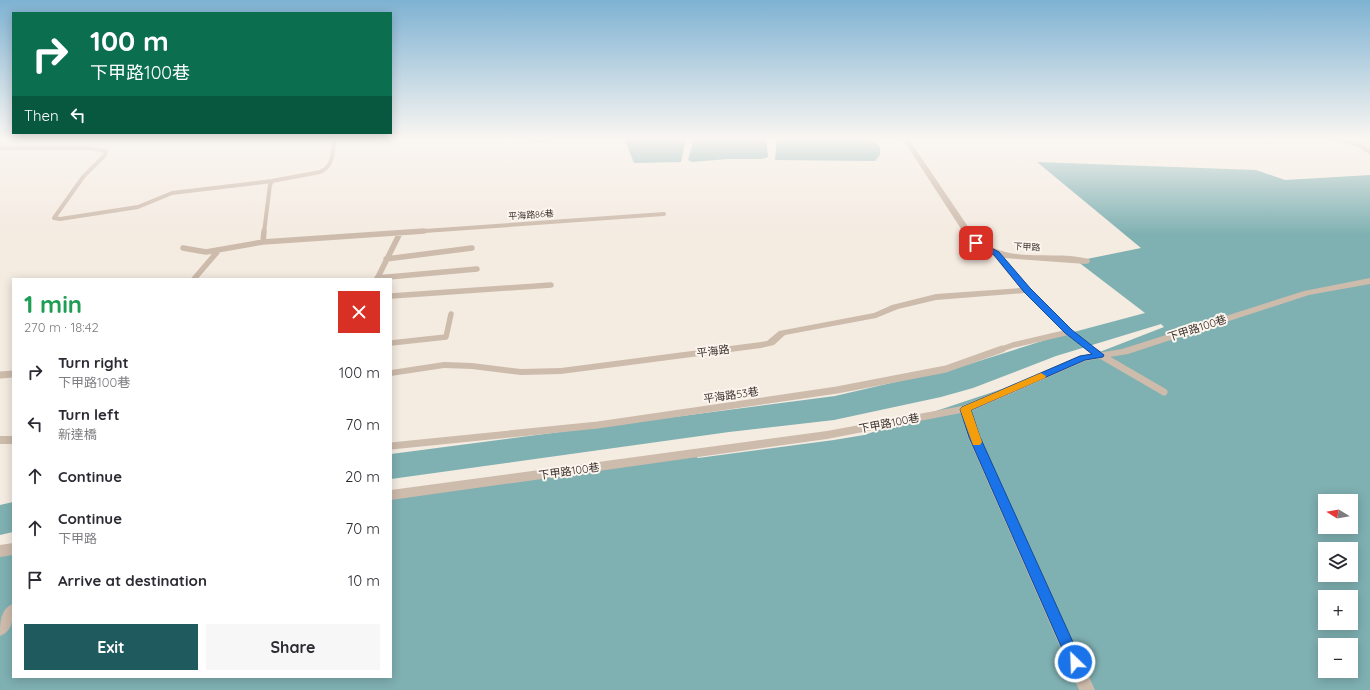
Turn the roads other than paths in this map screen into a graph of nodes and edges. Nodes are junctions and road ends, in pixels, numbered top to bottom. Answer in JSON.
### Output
{"nodes":[{"id":1,"x":91,"y":170,"type":"edge"},
{"id":2,"x":323,"y":170,"type":"edge"},
{"id":3,"x":927,"y":170,"type":"edge"},
{"id":4,"x":272,"y":181,"type":"junction"},
{"id":5,"x":664,"y":214,"type":"dead end"},
{"id":6,"x":400,"y":232,"type":"junction"},
{"id":7,"x":264,"y":242,"type":"junction"},
{"id":8,"x":183,"y":248,"type":"dead end"},
{"id":9,"x":472,"y":248,"type":"dead end"},
{"id":10,"x":218,"y":251,"type":"junction"},
{"id":11,"x":997,"y":254,"type":"junction"},
{"id":12,"x":386,"y":259,"type":"junction"},
{"id":13,"x":1086,"y":261,"type":"dead end"},
{"id":14,"x":477,"y":269,"type":"dead end"},
{"id":15,"x":195,"y":278,"type":"edge"},
{"id":16,"x":377,"y":278,"type":"edge"},
{"id":17,"x":1370,"y":281,"type":"edge"},
{"id":18,"x":551,"y":285,"type":"dead end"},
{"id":19,"x":1027,"y":290,"type":"junction"},
{"id":20,"x":392,"y":296,"type":"edge"},
{"id":21,"x":451,"y":314,"type":"dead end"},
{"id":22,"x":1070,"y":333,"type":"junction"},
{"id":23,"x":392,"y":343,"type":"edge"},
{"id":24,"x":1097,"y":353,"type":"junction"},
{"id":25,"x":392,"y":373,"type":"edge"},
{"id":26,"x":12,"y":374,"type":"edge"},
{"id":27,"x":0,"y":375,"type":"edge"},
{"id":28,"x":1164,"y":392,"type":"dead end"},
{"id":29,"x":965,"y":409,"type":"junction"},
{"id":30,"x":0,"y":440,"type":"edge"},
{"id":31,"x":12,"y":440,"type":"edge"},
{"id":32,"x":392,"y":446,"type":"edge"},
{"id":33,"x":392,"y":495,"type":"edge"},
{"id":34,"x":12,"y":549,"type":"edge"},
{"id":35,"x":0,"y":551,"type":"edge"},
{"id":36,"x":12,"y":611,"type":"edge"},
{"id":37,"x":0,"y":628,"type":"edge"},
{"id":38,"x":1087,"y":690,"type":"edge"}],
"edges":[{"from":1,"to":4,"type":"lane"},
{"from":2,"to":4,"type":"lane"},
{"from":3,"to":11,"type":"street","name":"下甲路"},
{"from":4,"to":7,"type":"lane"},
{"from":5,"to":6,"type":"lane","name":"平海路86巷"},
{"from":6,"to":7,"type":"lane","name":"平海路86巷"},
{"from":6,"to":12,"type":"lane"},
{"from":7,"to":10,"type":"lane","name":"平海路86巷"},
{"from":8,"to":10,"type":"lane","name":"平海路86巷"},
{"from":9,"to":12,"type":"lane"},
{"from":10,"to":15,"type":"lane"},
{"from":11,"to":13,"type":"street","name":"下甲路"},
{"from":11,"to":19,"type":"street"},
{"from":12,"to":16,"type":"lane"},
{"from":14,"to":16,"type":"lane"},
{"from":17,"to":24,"type":"street","name":"下甲路100巷"},
{"from":18,"to":20,"type":"lane"},
{"from":19,"to":22,"type":"street"},
{"from":19,"to":25,"type":"street","name":"平海路"},
{"from":21,"to":23,"type":"lane"},
{"from":22,"to":24,"type":"lane"},
{"from":22,"to":32,"type":"lane","name":"平海路53巷"},
{"from":24,"to":28,"type":"lane"},
{"from":24,"to":29,"type":"street","name":"下甲路100巷"},
{"from":26,"to":27,"type":"lane"},
{"from":29,"to":33,"type":"street","name":"下甲路100巷"},
{"from":29,"to":38,"type":"street"},
{"from":30,"to":31,"type":"street"},
{"from":34,"to":35,"type":"street"},
{"from":36,"to":37,"type":"street"}]}
